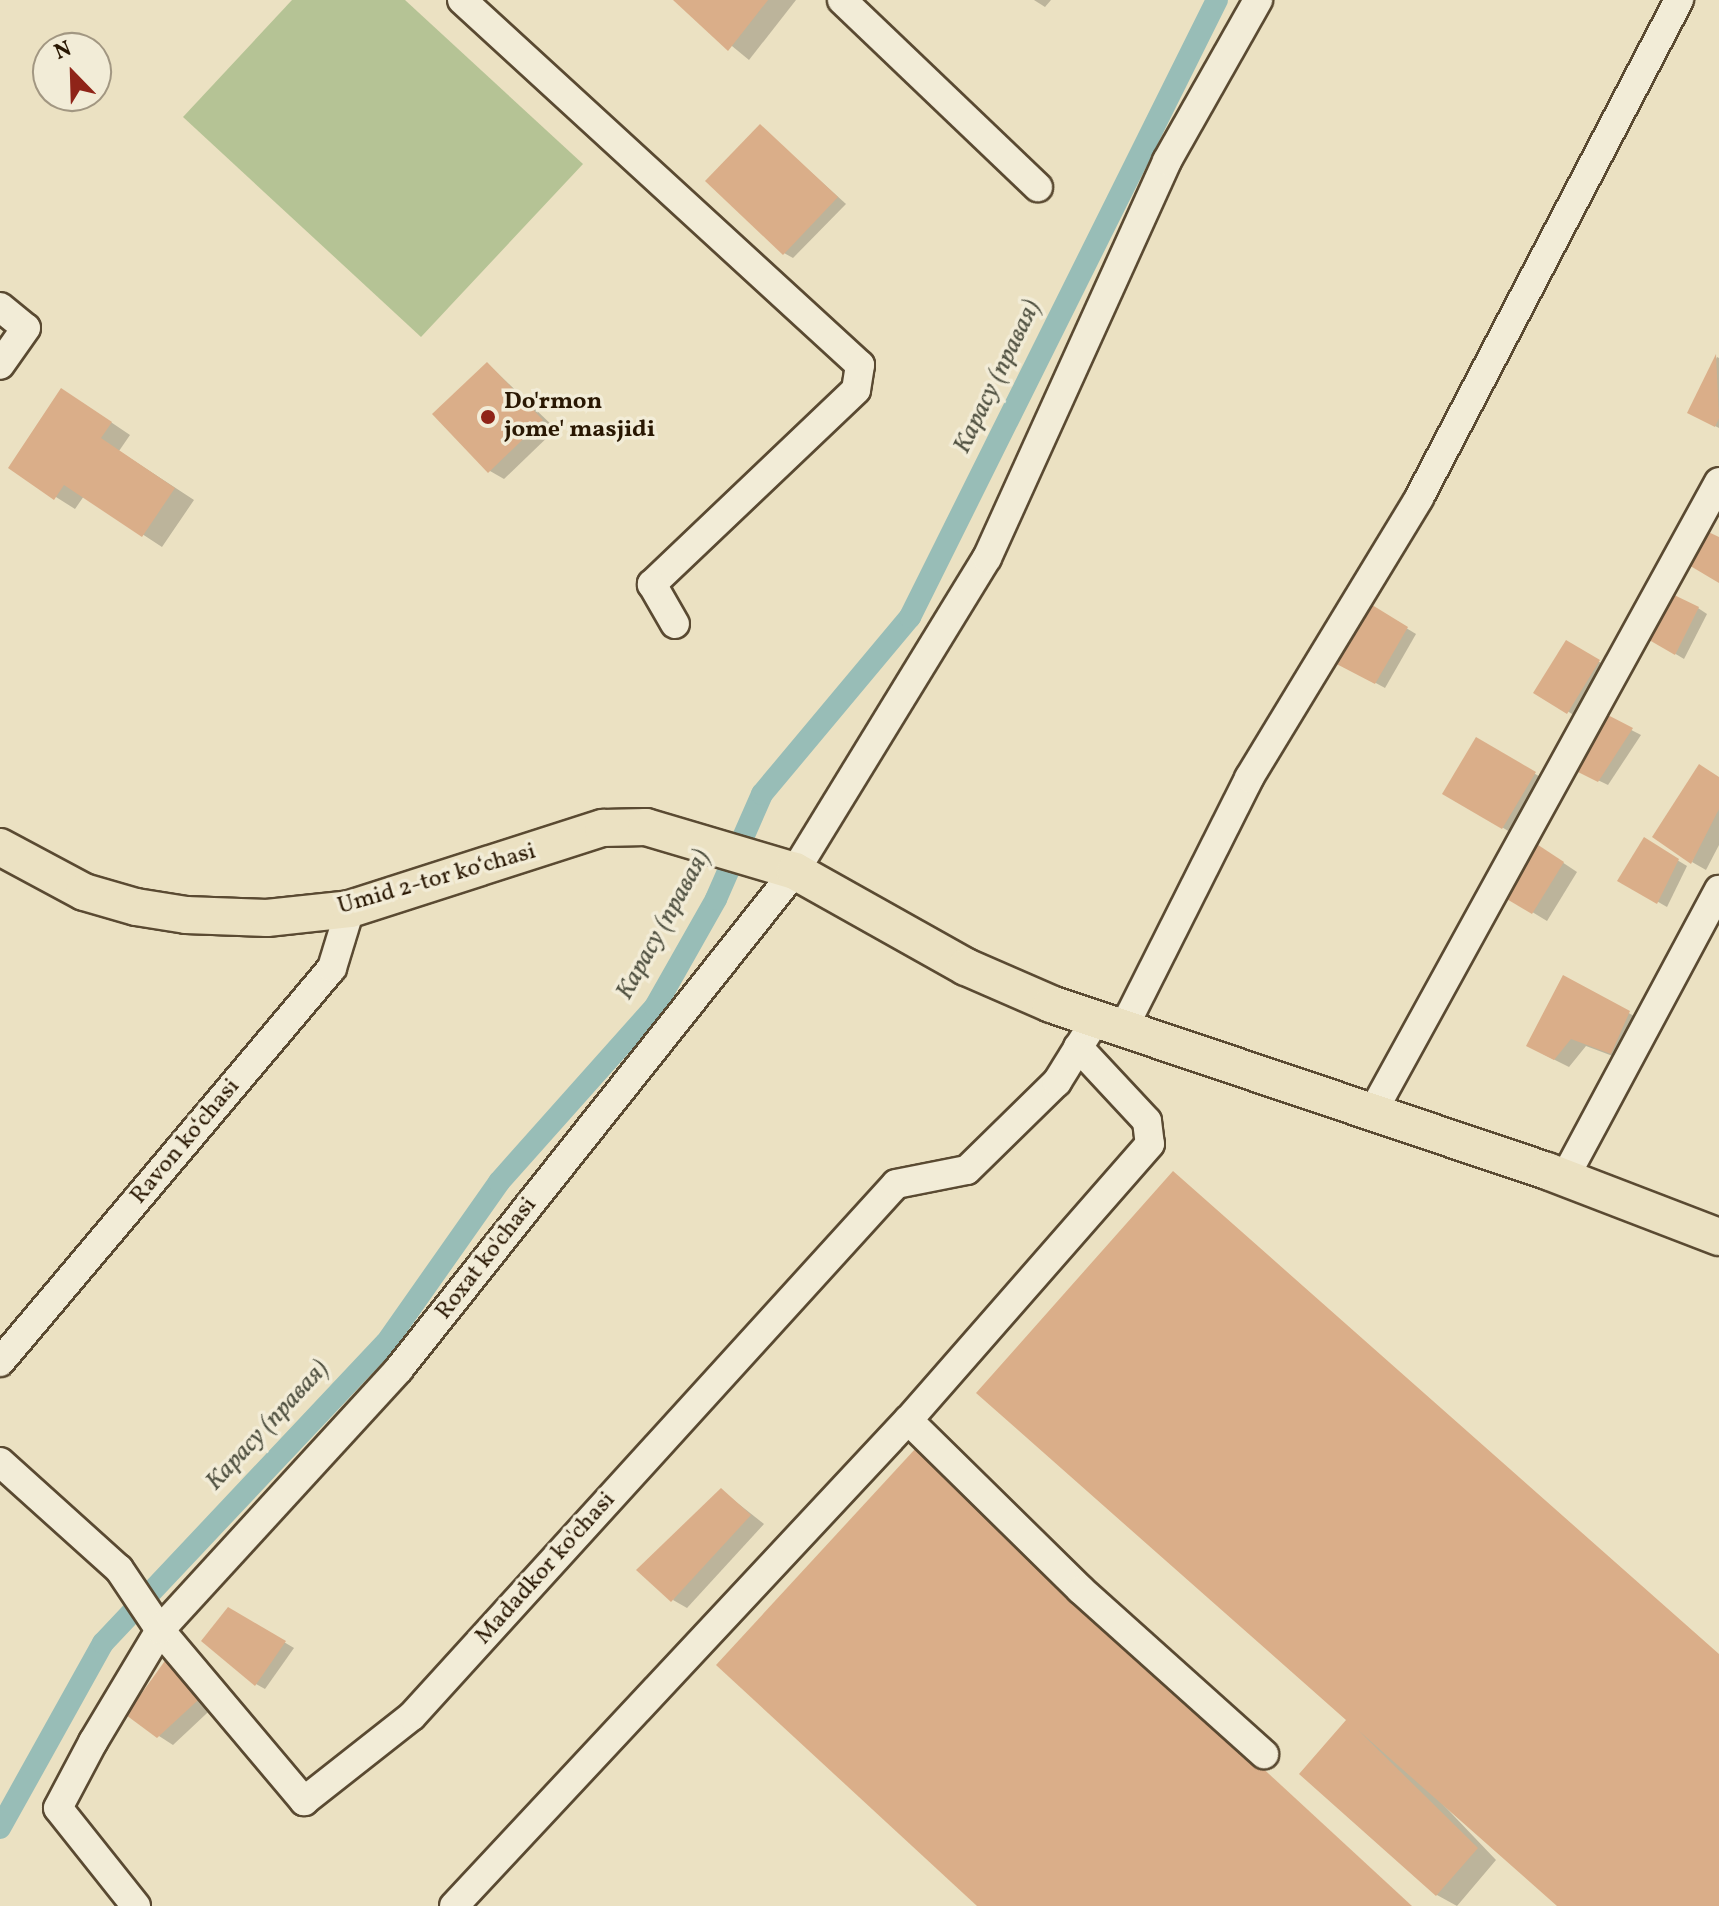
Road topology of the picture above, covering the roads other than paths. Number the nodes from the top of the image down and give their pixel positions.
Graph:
1 (462, 0) edge
2 (842, 0) edge
3 (1258, 0) edge
4 (1679, 0) edge
5 (1038, 187) dead end
6 (0, 307) edge
7 (0, 365) edge
8 (1719, 482) edge
9 (675, 624) dead end
10 (0, 847) edge
11 (788, 868) junction
12 (1719, 890) edge
13 (350, 909) junction
14 (1100, 1031) junction
15 (1372, 1113) junction
16 (1565, 1177) junction
17 (1719, 1237) edge
18 (0, 1362) edge
19 (908, 1420) junction
20 (0, 1462) edge
21 (160, 1630) junction
22 (1264, 1754) dead end
23 (136, 1906) edge
24 (454, 1906) edge

1 - 9 street
2 - 5 street
3 - 11 street, Roxat ko'chasi
4 - 14 street
6 - 7 street
8 - 15 street
10 - 13 main road, Umid 2-tor koʻchasi
11 - 13 main road, Umid 2-tor koʻchasi
11 - 14 main road, Umid 2-tor koʻchasi
11 - 21 street, Roxat ko'chasi
12 - 16 street
13 - 18 street, Ravon koʻchasi
14 - 15 main road, Umid 2-tor koʻchasi
14 - 19 street
14 - 21 street, Madadkor ko'chasi
15 - 16 main road, Umid 2-tor koʻchasi
16 - 17 main road, Umid 2-tor koʻchasi
19 - 22 street
19 - 24 street
20 - 21 street, Madadkor ko'chasi
21 - 23 street, Roxat ko'chasi

